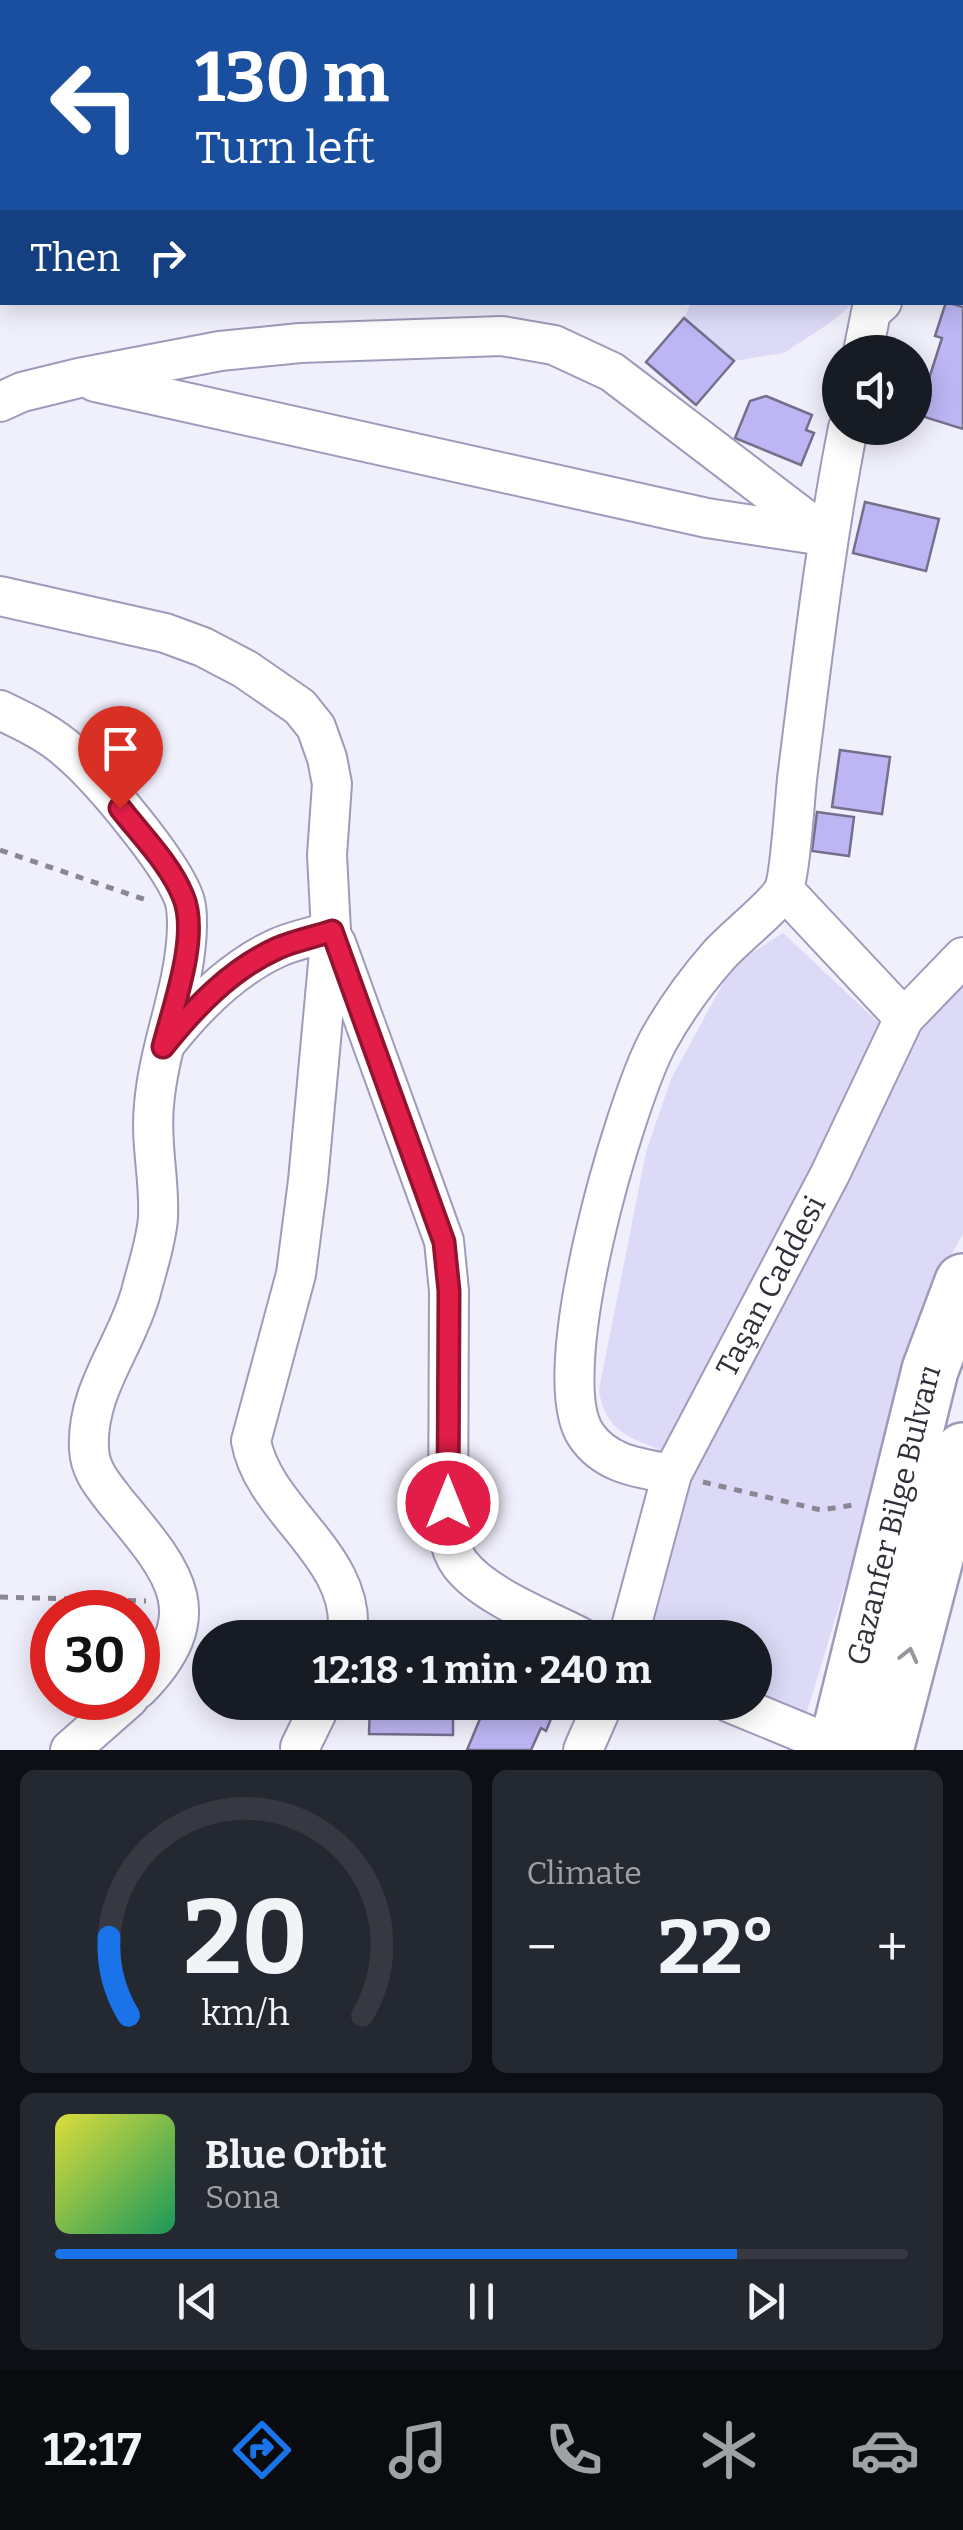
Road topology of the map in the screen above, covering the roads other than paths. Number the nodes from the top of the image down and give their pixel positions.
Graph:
1 (879, 305) edge
2 (866, 335) edge
3 (79, 378) junction
4 (0, 402) edge
5 (845, 445) edge
6 (826, 536) junction
7 (0, 596) edge
8 (0, 710) edge
9 (784, 890) junction
10 (332, 931) junction
11 (963, 957) edge
12 (904, 1018) junction
13 (163, 1047) junction
14 (963, 1282) edge
15 (963, 1451) edge
16 (672, 1474) junction
17 (348, 1620) edge
18 (547, 1620) edge
19 (633, 1620) edge
20 (160, 1662) edge
21 (772, 1719) edge
22 (104, 1720) edge
23 (313, 1720) edge
24 (596, 1720) edge
25 (299, 1749) edge
26 (852, 1749) edge
27 (70, 1750) edge
28 (584, 1750) edge

1 - 2 street
3 - 4 street
3 - 6 street
3 - 6 street
5 - 6 street
6 - 9 street
7 - 10 street
8 - 13 street
9 - 12 street
9 - 16 street
10 - 13 street
10 - 17 street
10 - 18 street
11 - 12 street, Taşan Caddesi
12 - 16 street, Taşan Caddesi
13 - 20 street
14 - 26 main road, Gazanfer Bilge Bulvarı
26 -> 15 main road, Gazanfer Bilge Bulvarı
16 - 19 street, Taşan Caddesi
21 - 26 street
22 - 27 street
23 - 25 street
24 - 28 street

